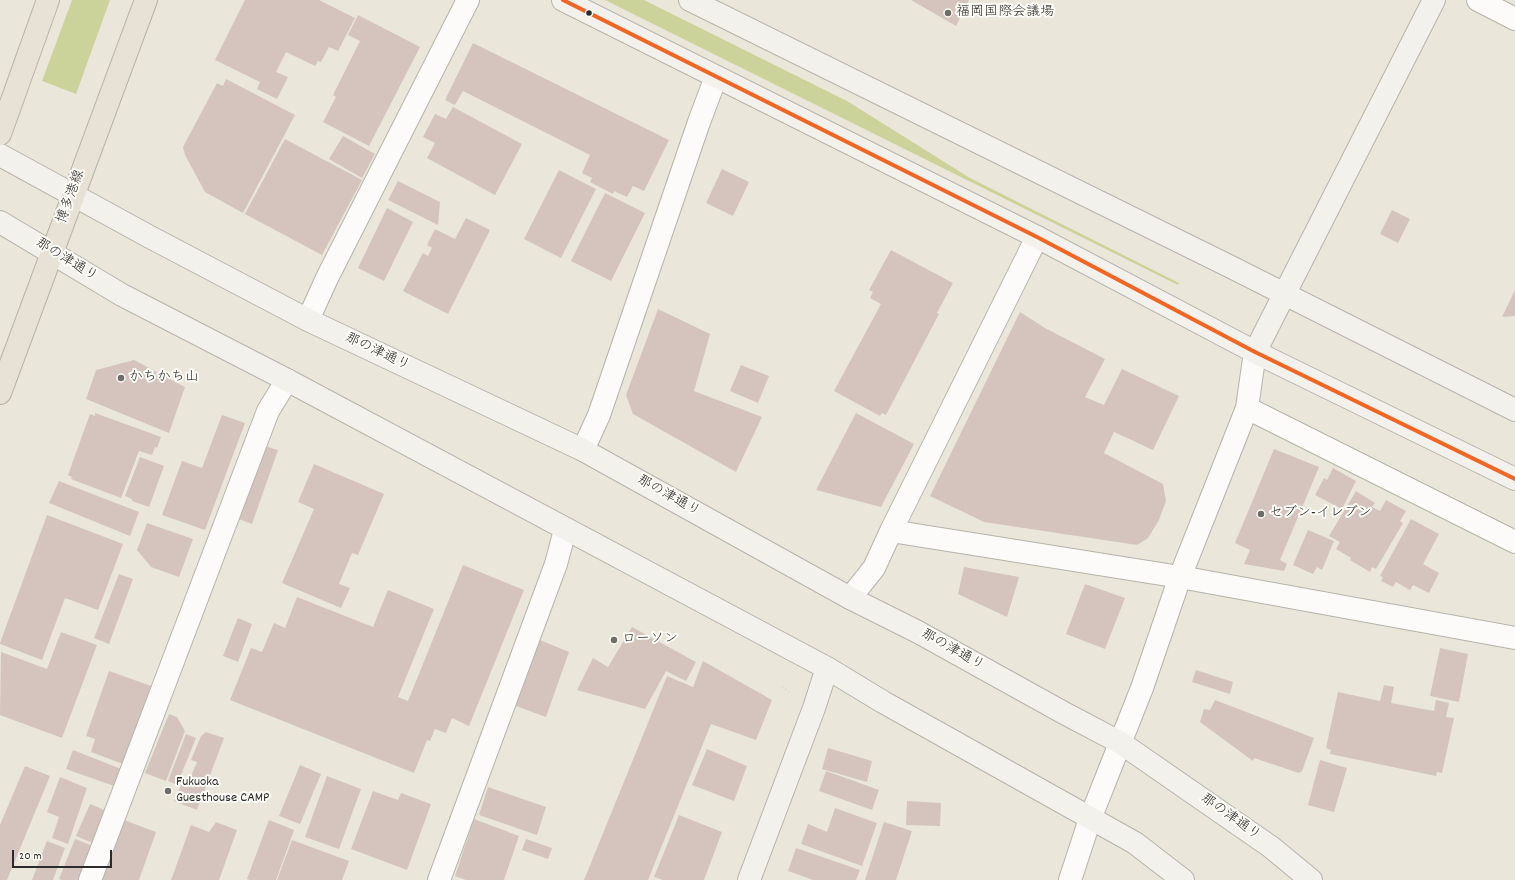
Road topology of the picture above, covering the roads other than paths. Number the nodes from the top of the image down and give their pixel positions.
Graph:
1 (48, 0) edge
2 (146, 0) edge
3 (468, 0) edge
4 (563, 0) edge
5 (690, 0) edge
6 (1434, 0) edge
7 (1478, 0) edge
8 (1515, 19) edge
9 (716, 77) junction
10 (0, 134) edge
11 (0, 155) edge
12 (73, 195) junction
13 (0, 222) edge
14 (1037, 237) junction
15 (52, 252) junction
16 (1285, 295) junction
17 (308, 320) junction
18 (1255, 352) junction
19 (286, 380) junction
20 (0, 394) edge
21 (1247, 408) junction
22 (1515, 410) edge
23 (583, 450) junction
24 (1515, 479) edge
25 (565, 530) junction
26 (891, 532) junction
27 (1515, 542) edge
28 (1180, 577) junction
29 (850, 598) junction
30 (1515, 638) edge
31 (827, 668) junction
32 (1121, 743) junction
33 (1090, 819) junction
34 (90, 880) edge
35 (438, 880) edge
36 (749, 880) edge
37 (1070, 880) edge
38 (1183, 880) edge
39 (1311, 880) edge

1 - 10 main road
2 - 12 main road, 博多港線
3 - 17 street
4 - 9 main road
5 - 16 main road
6 - 16 main road
7 - 8 street
9 - 14 main road
9 - 23 street
11 - 12 main road, 那の津通り
12 - 15 main road, 博多港線
12 - 17 main road, 那の津通り
13 - 15 main road, 那の津通り
14 - 18 main road
14 - 26 street
15 - 19 main road, 那の津通り
15 - 20 main road, 博多港線
16 - 18 main road
16 - 22 main road
17 - 23 main road, 那の津通り
18 - 21 street
18 - 24 main road
19 - 25 main road, 那の津通り
19 - 34 street
21 - 27 street
21 - 28 street
23 - 29 main road, 那の津通り
25 - 31 main road, 那の津通り
25 - 35 street
26 - 28 street
26 - 29 street
28 - 30 street
28 - 32 street
29 - 32 main road, 那の津通り
31 - 33 main road, 那の津通り
31 - 36 main road
32 - 33 street
32 - 39 main road, 那の津通り
33 - 37 street
33 - 38 main road, 那の津通り

